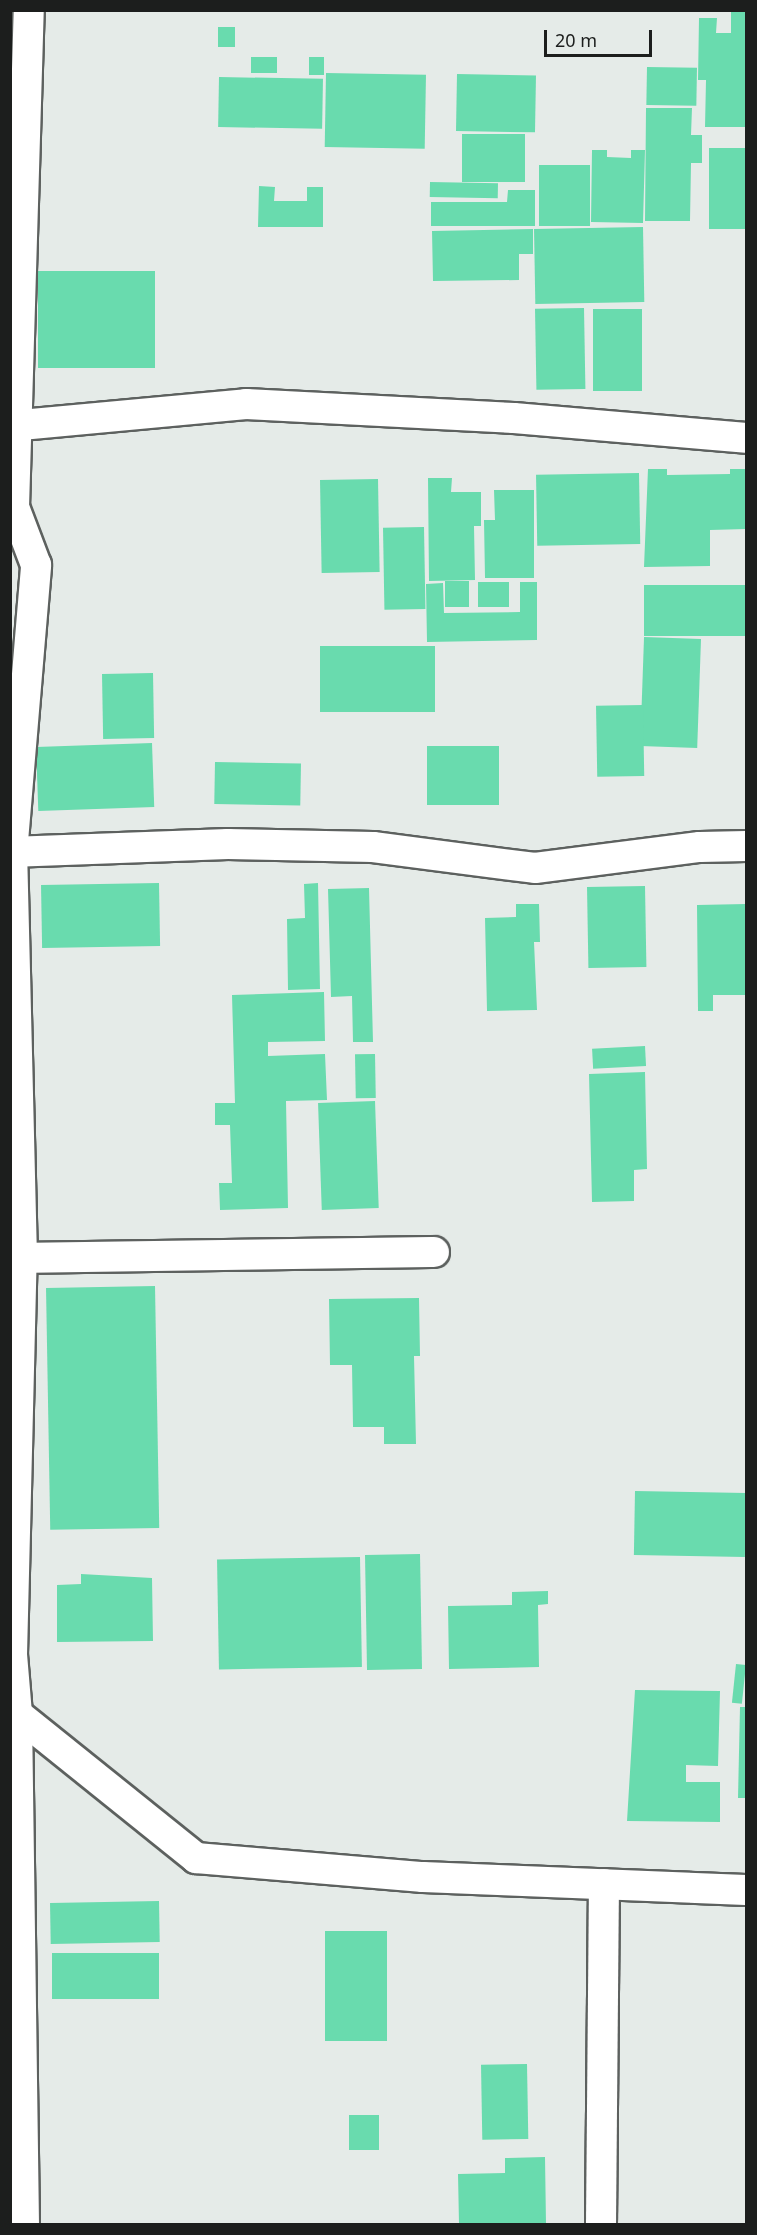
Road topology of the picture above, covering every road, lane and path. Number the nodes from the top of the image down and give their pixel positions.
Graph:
1 (29, 10) edge
2 (13, 426) edge
3 (747, 438) edge
4 (747, 846) edge
5 (11, 853) edge
6 (434, 1252) dead end
7 (16, 1258) edge
8 (11, 1655) edge
9 (17, 1714) junction
10 (604, 1884) junction
11 (747, 1890) edge
12 (24, 2224) edge
13 (601, 2224) edge

1 - 2 street
2 - 3 street
2 - 5 street
4 - 5 street
5 - 7 street
6 - 7 street
7 - 8 street
8 - 9 street
9 - 10 street
9 - 12 street
10 - 11 street
10 - 13 street

